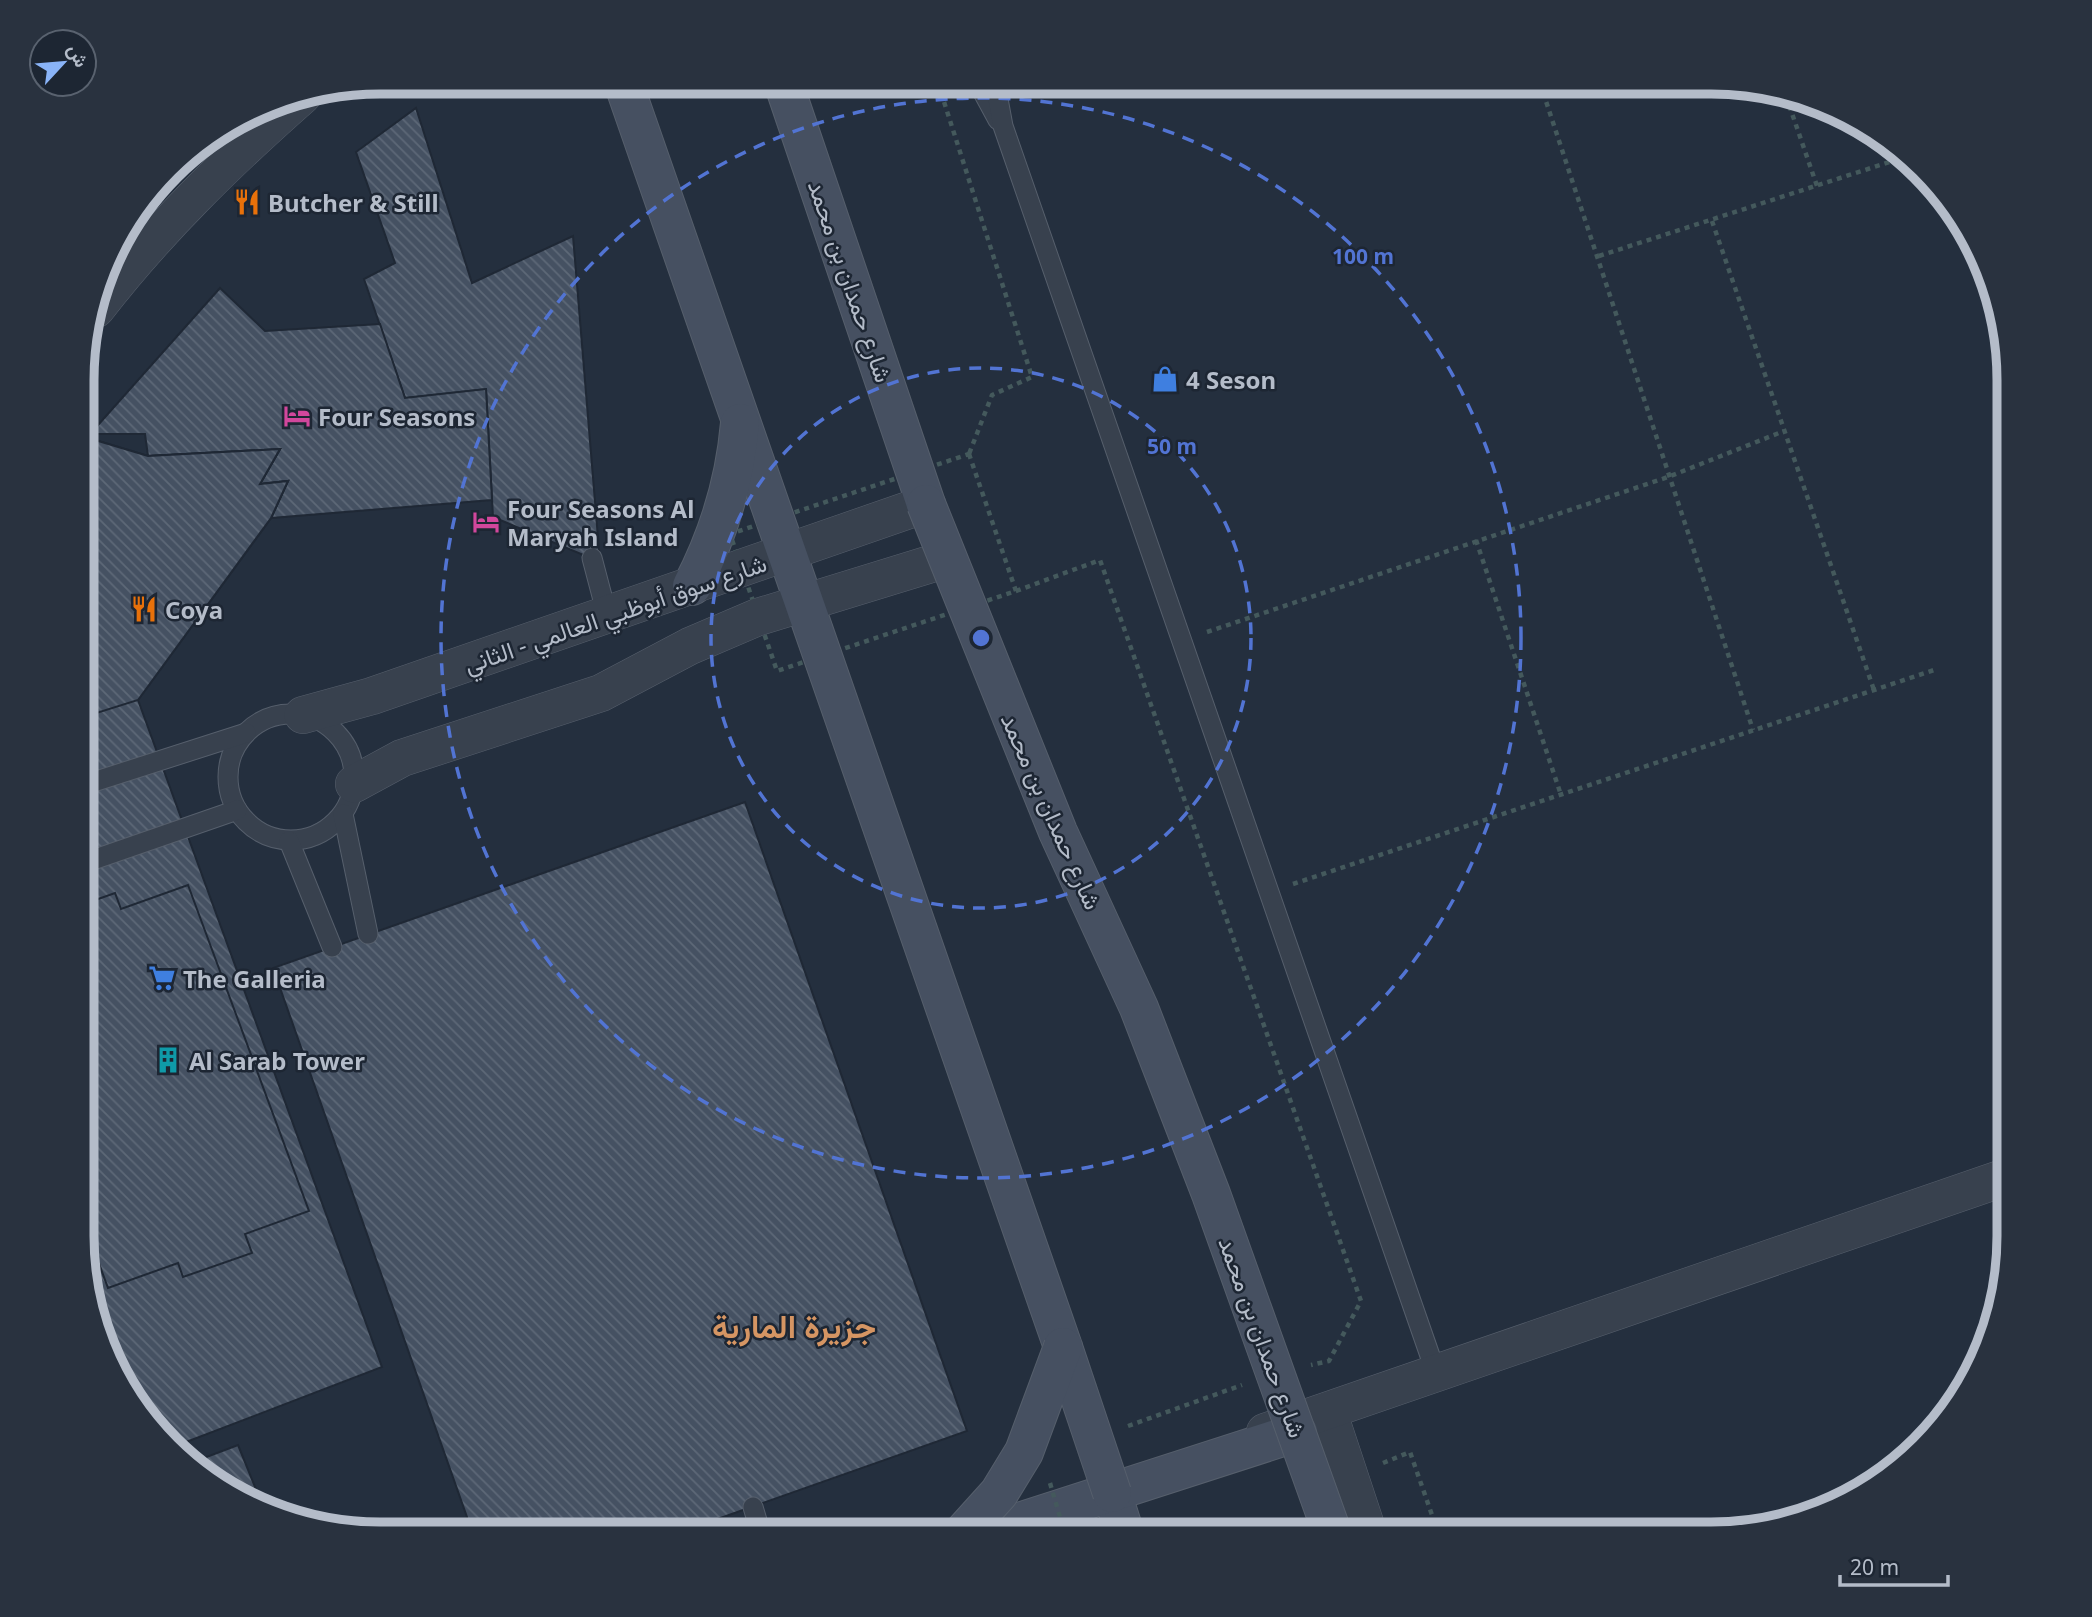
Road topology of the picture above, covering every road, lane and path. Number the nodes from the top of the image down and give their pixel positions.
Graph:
1 (627, 94) edge
2 (787, 94) edge
3 (942, 94) edge
4 (984, 94) edge
5 (997, 94) edge
6 (1544, 94) edge
7 (1789, 105) edge
8 (284, 111) edge
9 (1003, 126) junction
10 (1894, 161) edge
11 (1817, 186) junction
12 (1712, 221) junction
13 (1598, 256) junction
14 (108, 293) edge
15 (741, 418) junction
16 (1784, 431) junction
17 (969, 454) dead end
18 (1668, 477) junction
19 (926, 504) junction
20 (1476, 540) junction
21 (789, 553) junction
22 (592, 558) dead end
23 (947, 559) junction
24 (692, 586) junction
25 (806, 604) junction
26 (607, 615) junction
27 (1182, 641) junction
28 (1937, 669) dead end
29 (1874, 690) junction
30 (303, 715) junction
31 (1753, 730) junction
32 (246, 733) junction
33 (94, 782) edge
34 (1561, 795) junction
35 (348, 799) junction
36 (237, 810) junction
37 (289, 841) junction
38 (94, 860) edge
39 (1269, 892) junction
40 (368, 934) dead end
41 (332, 947) dead end
42 (1997, 1180) edge
43 (1063, 1348) junction
44 (1436, 1373) junction
45 (1328, 1411) junction
46 (1298, 1433) junction
47 (1377, 1465) dead end
48 (1112, 1493) junction
49 (753, 1507) dead end
50 (757, 1522) edge
51 (973, 1522) edge
52 (998, 1522) edge
53 (1020, 1522) edge
54 (1121, 1522) edge
55 (1328, 1522) edge
56 (1364, 1522) edge
57 (1434, 1522) edge

1 - 15 main road
2 - 19 main road, شارع حمدان بن محمد
3 - 17 path
4 - 9 lane
5 - 9 lane
6 - 13 path
7 - 11 path
8 - 14 street
9 - 27 lane
10 - 11 path
11 - 12 path
12 - 13 path
12 - 16 path
13 - 18 path
15 - 21 main road
15 - 24 main road
16 - 18 path
16 - 29 path
18 - 20 path
18 - 31 path
19 - 21 street, شارع سوق أبوظبي العالمي - الثاني
19 - 23 main road, شارع حمدان بن محمد, bridge
20 - 27 path
20 - 34 path
21 - 24 street, شارع سوق أبوظبي العالمي - الثاني
21 - 25 main road
22 - 26 lane
23 - 25 street, شارع سوق أبوظبي العالمي - الثاني
23 - 46 main road, شارع حمدان بن محمد, bridge
24 - 26 street, شارع سوق أبوظبي العالمي - الثاني
25 - 35 street, شارع سوق أبوظبي العالمي - الثاني
25 - 43 main road
26 - 30 street, شارع سوق أبوظبي العالمي - الثاني
27 - 39 lane
28 - 29 path
29 - 31 path
30 - 32 lane
30 - 35 lane
31 - 34 path
32 - 33 lane
32 - 36 lane
34 - 39 path
35 - 37 lane
35 - 40 lane
36 - 37 lane
36 - 38 lane
37 - 41 lane
39 - 44 lane
42 - 44 street
43 - 48 main road, bridge
43 - 51 main road, bridge
44 - 45 street
45 - 52 street
45 - 56 street
46 - 48 main road
46 - 55 main road, شارع حمدان بن محمد, bridge
47 - 57 path
48 - 53 main road
48 - 54 main road
49 - 50 lane

